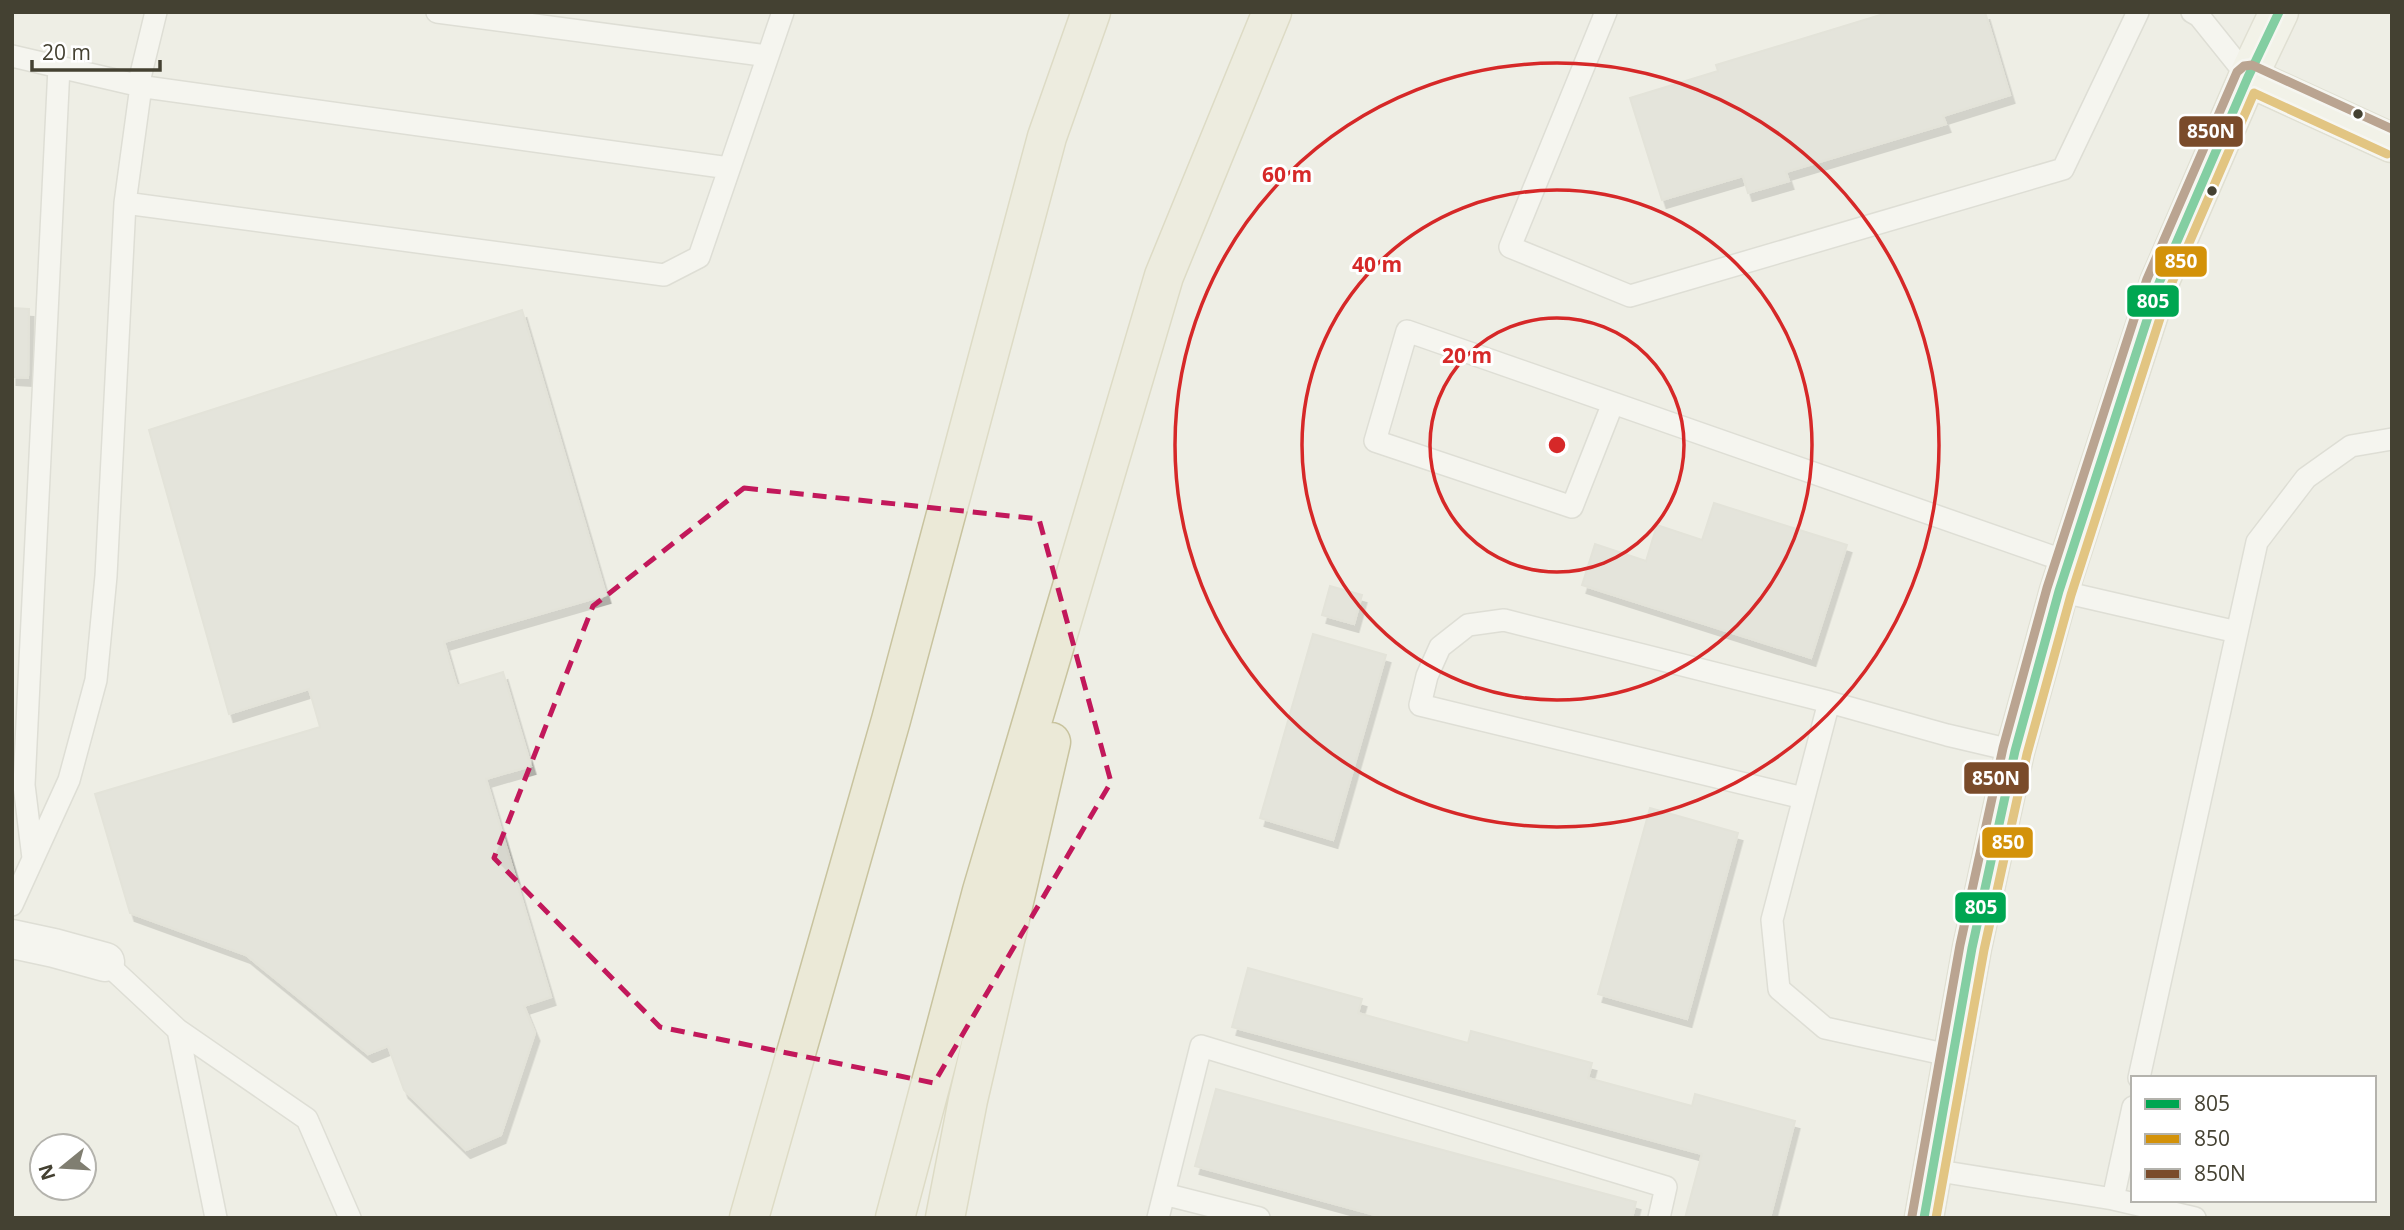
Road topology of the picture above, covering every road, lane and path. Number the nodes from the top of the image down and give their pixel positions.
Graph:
1 (156, 12) edge
2 (437, 12) edge
3 (783, 12) edge
4 (1091, 12) edge
5 (1272, 12) edge
6 (1606, 12) edge
7 (2138, 12) edge
8 (2192, 12) edge
9 (2279, 12) edge
10 (12, 56) edge
11 (768, 56) junction
12 (59, 67) junction
13 (2248, 78) junction
14 (138, 86) junction
15 (2392, 143) edge
16 (729, 169) junction
17 (125, 203) junction
18 (1164, 276) junction
19 (1614, 403) junction
20 (2392, 439) edge
21 (2063, 576) junction
22 (2237, 632) junction
23 (1829, 702) junction
24 (2015, 751) junction
25 (1803, 799) junction
26 (34, 858) junction
27 (12, 905) edge
28 (12, 939) edge
29 (105, 962) joint
30 (178, 1030) junction
31 (1953, 1056) junction
32 (2139, 1076) edge
33 (2131, 1116) edge
34 (1933, 1170) junction
35 (1164, 1194) junction
36 (2113, 1199) junction
37 (216, 1218) edge
38 (351, 1218) edge
39 (746, 1218) edge
40 (895, 1218) edge
41 (945, 1218) edge
42 (1158, 1218) edge
43 (1259, 1218) edge
44 (1659, 1218) edge
45 (1924, 1218) edge
46 (2195, 1218) edge

1 - 14 lane
2 - 11 lane
3 - 11 lane
4 - 39 highway
5 - 18 highway
6 - 7 lane
8 - 13 lane
9 - 13 street
10 - 12 lane
11 - 16 lane
12 - 14 lane
12 - 26 lane
13 - 15 street
13 - 21 street
14 - 16 lane
14 - 17 lane
16 - 17 lane
17 - 26 lane
18 - 40 highway
18 - 41 highway
19 - 19 lane
19 - 21 lane
20 - 22 lane
21 - 22 lane
21 - 24 street
22 - 32 lane
23 - 24 lane
23 - 25 lane
23 - 25 lane
24 - 31 street
25 - 31 lane
26 - 27 lane
28 - 29 street
29 - 30 lane
30 - 37 lane
30 - 38 lane
31 - 34 street
33 - 36 lane
34 - 36 lane
34 - 45 street
35 - 42 lane
35 - 43 lane
35 - 44 lane
36 - 46 lane

